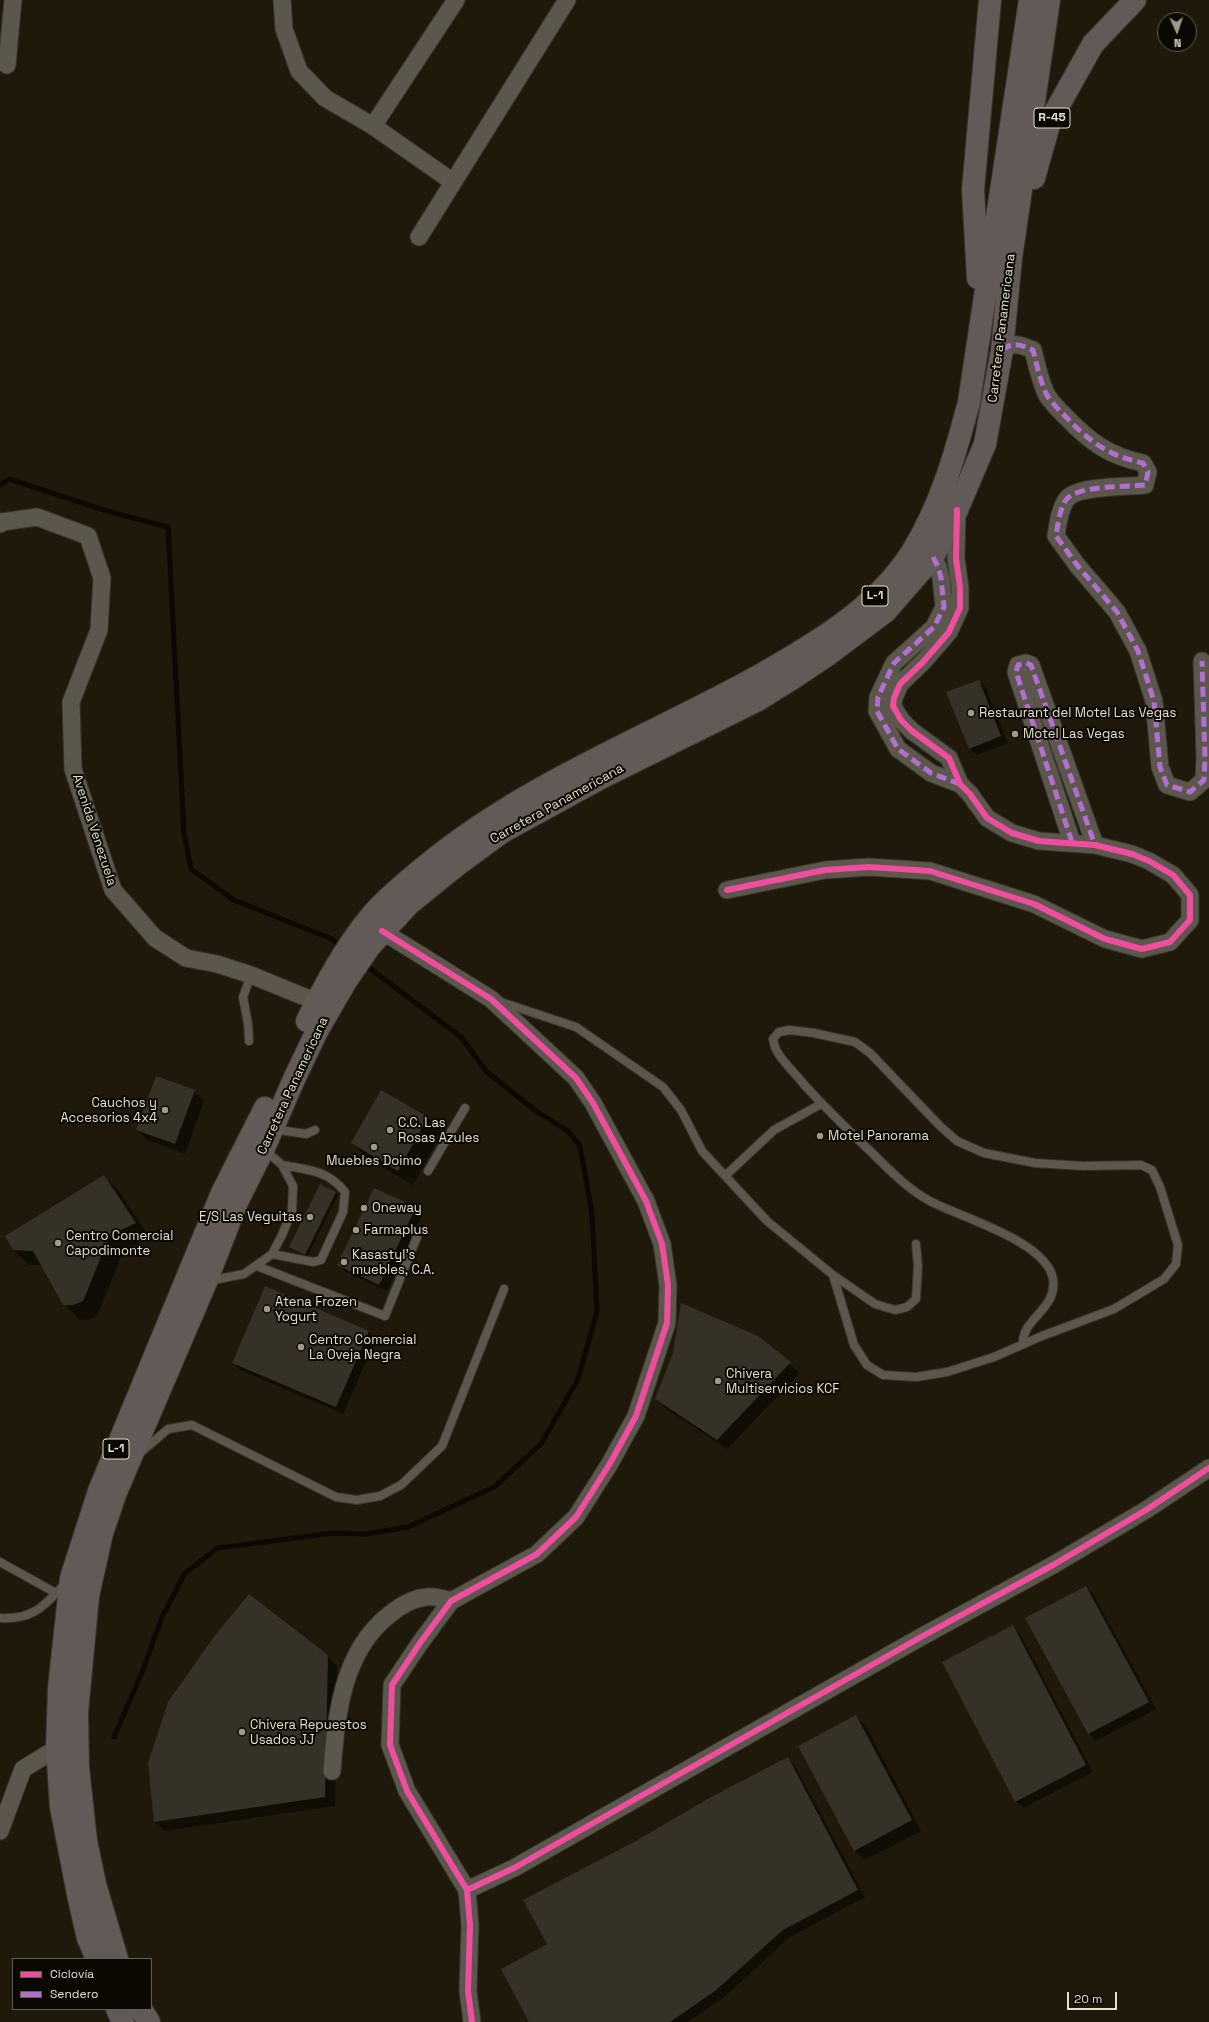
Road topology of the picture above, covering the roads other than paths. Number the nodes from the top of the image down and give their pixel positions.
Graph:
1 (13, 0) edge
2 (282, 0) edge
3 (456, 0) edge
4 (567, 0) edge
5 (990, 0) edge
6 (1030, 0) edge
7 (1049, 0) edge
8 (1135, 0) edge
9 (7, 65) dead end
10 (373, 126) junction
11 (453, 182) junction
12 (419, 237) dead end
13 (1011, 258) junction
14 (981, 324) junction
15 (1002, 350) junction
16 (958, 510) junction
17 (0, 524) edge
18 (933, 557) junction
19 (1202, 661) dead end
20 (960, 784) junction
21 (1072, 842) junction
22 (1095, 845) junction
23 (727, 890) dead end
24 (369, 938) junction
25 (251, 976) junction
26 (339, 978) junction
27 (491, 999) junction
28 (317, 1002) junction
29 (248, 1042) dead end
30 (821, 1104) junction
31 (465, 1108) dead end
32 (315, 1130) dead end
33 (262, 1139) junction
34 (282, 1165) junction
35 (428, 1171) dead end
36 (725, 1176) junction
37 (417, 1237) dead end
38 (916, 1244) dead end
39 (272, 1254) junction
40 (257, 1266) junction
41 (832, 1275) junction
42 (195, 1282) junction
43 (504, 1289) dead end
44 (1023, 1344) junction
45 (128, 1464) junction
46 (1209, 1468) edge
47 (0, 1562) edge
48 (64, 1586) junction
49 (452, 1601) junction
50 (0, 1618) edge
51 (58, 1748) junction
52 (332, 1771) dead end
53 (0, 1831) edge
54 (467, 1890) junction
55 (96, 1958) edge
56 (117, 1958) edge
57 (117, 2010) edge
58 (142, 2010) edge
59 (123, 2022) edge
60 (149, 2022) edge
61 (472, 2022) edge

1 - 9 street
2 - 10 street
3 - 10 street
4 - 11 street
5 - 14 main road
6 - 14 main road, Carretera Panamericana / L-1
7 - 13 main road, Carretera Panamericana / L-1
8 - 13 main road, R-45
10 - 11 street
11 - 12 street
13 - 15 main road, Carretera Panamericana / L-1
14 - 24 main road, Carretera Panamericana / L-1
15 - 16 main road, Carretera Panamericana / L-1
15 - 19 street
16 - 18 main road, Carretera Panamericana / L-1
16 - 20 street
17 - 25 street, Avenida Venezuela
18 - 20 street
18 - 24 main road, Carretera Panamericana / L-1
20 - 21 street
21 - 22 street
21 - 22 street
22 - 23 street
24 - 26 main road, Carretera Panamericana / L-1
24 - 27 street
25 - 28 street, Avenida Venezuela
25 - 29 lane
26 - 28 main road, Carretera Panamericana / L-1
26 - 33 main road, Carretera Panamericana / L-1
27 - 36 lane
27 - 49 street
28 - 33 main road, Carretera Panamericana / L-1
30 - 36 lane
30 - 44 lane
30 - 44 lane
31 - 35 lane
32 - 33 lane
33 - 34 lane
33 - 42 main road, Carretera Panamericana / L-1
34 - 39 lane
34 - 39 lane
36 - 41 lane
37 - 40 lane
38 - 41 lane
39 - 40 lane
40 - 42 lane
41 - 44 lane
42 - 45 main road, Carretera Panamericana / L-1
42 - 48 main road, Carretera Panamericana / L-1
43 - 45 lane
45 - 56 main road, Carretera Panamericana / L-1
46 - 54 street
47 - 48 lane
48 - 50 lane
48 - 51 main road, Carretera Panamericana / L-1
49 - 52 street
49 - 54 street
51 - 53 street
51 - 55 main road, Carretera Panamericana / L-1
54 - 61 street
57 - 59 main road
58 - 60 main road

